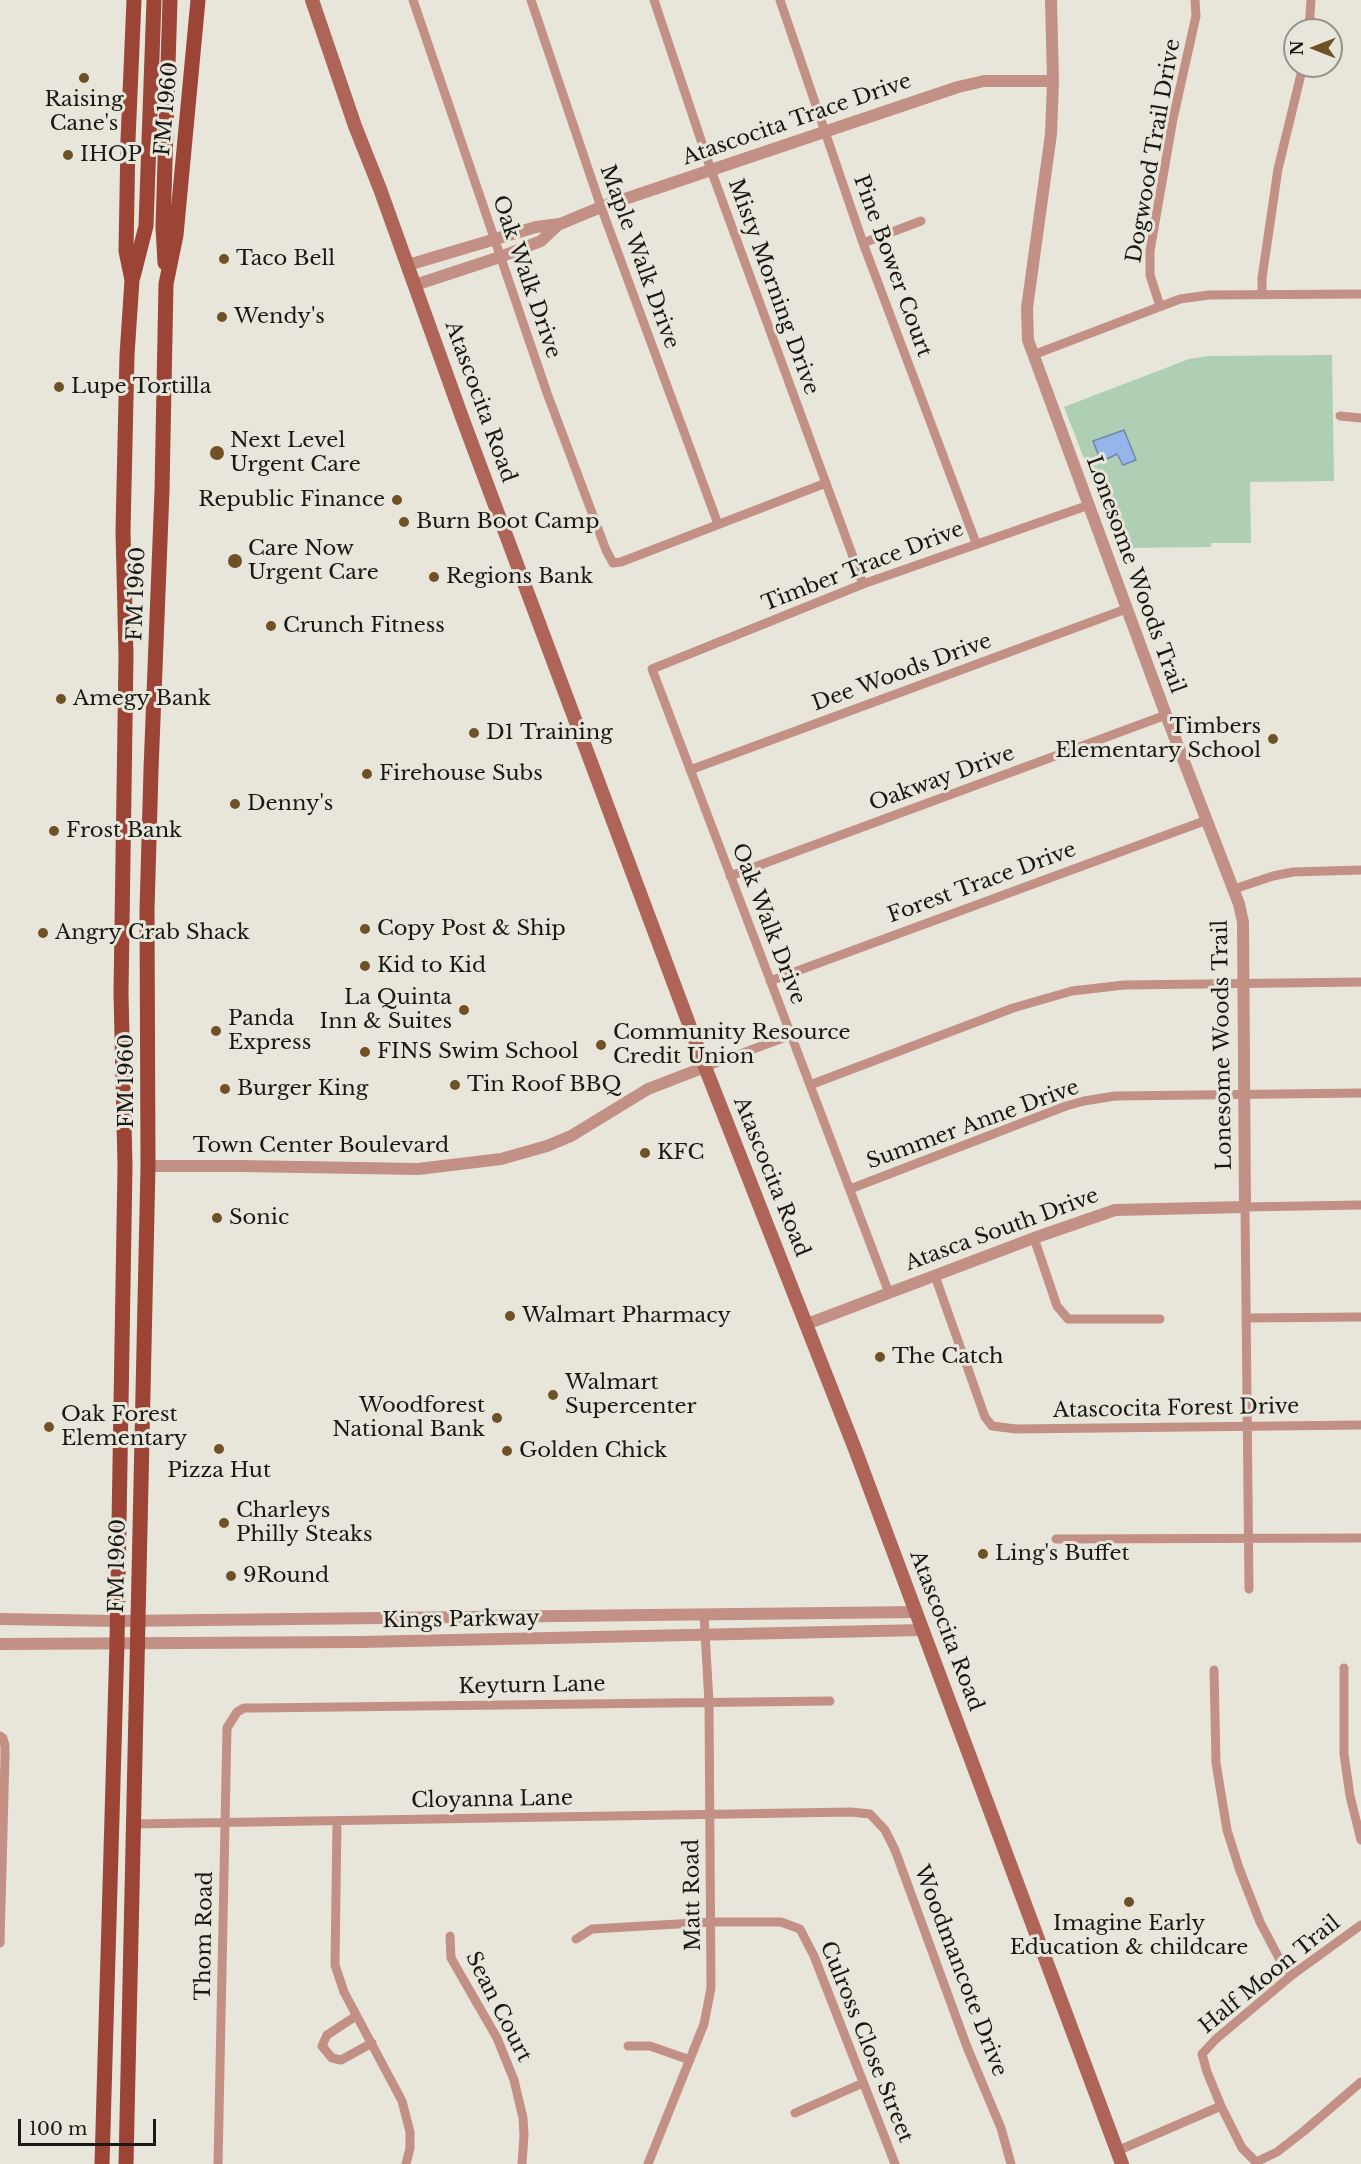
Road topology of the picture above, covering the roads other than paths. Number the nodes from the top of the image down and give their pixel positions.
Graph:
1 (134, 0) edge
2 (154, 0) edge
3 (170, 0) edge
4 (198, 0) edge
5 (312, 0) edge
6 (413, 0) edge
7 (531, 0) edge
8 (654, 0) edge
9 (780, 0) edge
10 (1051, 0) edge
11 (1196, 0) edge
12 (1311, 0) edge
13 (1310, 18) edge
14 (1300, 78) edge
15 (1053, 81) junction
16 (826, 133) junction
17 (711, 170) junction
18 (601, 207) junction
19 (921, 221) dead end
20 (560, 224) junction
21 (494, 240) junction
22 (863, 243) junction
23 (500, 258) junction
24 (408, 265) junction
25 (132, 280) junction
26 (166, 284) junction
27 (415, 285) junction
28 (1262, 294) junction
29 (1361, 294) edge
30 (1160, 306) junction
31 (1033, 354) junction
32 (1340, 416) dead end
33 (1361, 418) edge
34 (826, 483) junction
35 (1089, 505) junction
36 (718, 524) junction
37 (976, 543) junction
38 (863, 584) junction
39 (1126, 609) junction
40 (652, 669) joint
41 (1166, 715) junction
42 (690, 770) junction
43 (1207, 820) junction
44 (1361, 870) edge
45 (730, 876) junction
46 (1234, 889) junction
47 (771, 981) junction
48 (1361, 982) edge
49 (1243, 984) junction
50 (791, 1035) junction
51 (705, 1067) junction
52 (810, 1085) junction
53 (1361, 1093) edge
54 (1245, 1095) junction
55 (148, 1166) junction
56 (850, 1190) junction
57 (1361, 1205) edge
58 (1245, 1207) junction
59 (1034, 1238) junction
60 (934, 1276) junction
61 (889, 1293) junction
62 (1361, 1317) edge
63 (1246, 1318) junction
64 (1160, 1319) dead end
65 (807, 1324) junction
66 (1361, 1425) edge
67 (1248, 1426) junction
68 (1361, 1538) edge
69 (1056, 1539) dead end
70 (1249, 1539) junction
71 (1250, 1589) dead end
72 (916, 1612) junction
73 (704, 1615) junction
74 (0, 1619) edge
75 (117, 1620) junction
76 (138, 1620) junction
77 (923, 1630) junction
78 (706, 1634) junction
79 (137, 1643) junction
80 (0, 1644) edge
81 (117, 1644) junction
82 (1344, 1668) dead end
83 (1214, 1670) dead end
84 (710, 1701) junction
85 (830, 1701) dead end
86 (237, 1712) joint
87 (1, 1737) edge
88 (851, 1812) joint
89 (710, 1815) junction
90 (337, 1821) junction
91 (226, 1823) junction
92 (134, 1824) junction
93 (1361, 1840) edge
94 (1, 1849) edge
95 (712, 1922) junction
96 (1361, 1924) edge
97 (450, 1936) dead end
98 (576, 1939) dead end
99 (0, 1943) edge
100 (1292, 1976) junction
101 (356, 2016) junction
102 (372, 2043) junction
103 (628, 2046) dead end
104 (690, 2060) junction
105 (1361, 2082) edge
106 (863, 2083) junction
107 (1221, 2106) junction
108 (795, 2113) dead end
109 (1119, 2157) edge
110 (102, 2164) edge
111 (126, 2164) edge
112 (218, 2164) edge
113 (406, 2164) edge
114 (522, 2164) edge
115 (648, 2164) edge
116 (895, 2164) edge
117 (1011, 2164) edge

1 - 25 main road, FM 1960 / FM 1960
2 - 25 main road
3 - 26 main road
4 - 26 main road, FM 1960 / FM 1960
5 - 24 main road, Atascocita Road
6 - 21 street, Oak Walk Drive
7 - 18 street, Maple Walk Drive
8 - 17 street, Misty Morning Drive
9 - 16 street, Pine Bower Court
10 - 15 street, Lonesome Woods Trail
11 - 30 street, Dogwood Trail Drive
12 - 13 street
14 - 28 street
15 - 16 street, Atascocita Trace Drive
15 - 31 street, Lonesome Woods Trail
16 - 17 street, Atascocita Trace Drive
16 - 22 street, Pine Bower Court
17 - 18 street, Atascocita Trace Drive
17 - 34 street, Misty Morning Drive
18 - 20 street, Atascocita Trace Drive
18 - 36 street, Maple Walk Drive
19 - 22 street
20 - 21 street, Atascocita Trace Drive
20 - 23 street, Atascocita Trace Drive
21 - 23 street, Oak Walk Drive
21 - 24 street, Atascocita Trace Drive
22 - 37 street, Pine Bower Court
23 - 27 street, Atascocita Trace Drive
23 - 36 street, Oak Walk Drive
24 - 27 main road, Atascocita Road
25 - 75 main road, FM 1960 / FM 1960
26 - 55 main road, FM 1960 / FM 1960
27 - 51 main road, Atascocita Road
28 - 29 street
28 - 30 street
30 - 31 street
31 - 35 street, Lonesome Woods Trail
32 - 33 street
34 - 36 street
34 - 38 street, Misty Morning Drive
35 - 37 street, Timber Trace Drive
35 - 39 street, Lonesome Woods Trail
37 - 38 street, Timber Trace Drive
38 - 40 street, Timber Trace Drive
39 - 41 street, Lonesome Woods Trail
39 - 42 street, Dee Woods Drive
40 - 42 street, Oak Walk Drive
41 - 43 street, Lonesome Woods Trail
41 - 45 street, Oakway Drive
42 - 45 street, Oak Walk Drive
43 - 46 street, Lonesome Woods Trail
43 - 47 street, Forest Trace Drive
44 - 46 street
45 - 47 street, Oak Walk Drive
46 - 49 street, Lonesome Woods Trail
47 - 50 street, Oak Walk Drive
48 - 49 street
49 - 52 street
49 - 54 street, Lonesome Woods Trail
50 - 51 street, Town Center Boulevard
50 - 52 street, Oak Walk Drive
51 - 55 street, Town Center Boulevard
51 - 65 main road, Atascocita Road
52 - 56 street, Oak Walk Drive
53 - 54 street, Summer Anne Drive
54 - 56 street, Summer Anne Drive
54 - 58 street, Lonesome Woods Trail
55 - 76 main road, FM 1960 / FM 1960
56 - 61 street, Oak Walk Drive
57 - 58 street, Atasca South Drive
58 - 59 street, Atasca South Drive
58 - 63 street, Lonesome Woods Trail
59 - 60 street, Atasca South Drive
59 - 64 street
60 - 61 street, Atasca South Drive
60 - 67 street, Atascocita Forest Drive
61 - 65 street, Atasca South Drive
62 - 63 street
63 - 67 street, Lonesome Woods Trail
65 - 72 main road, Atascocita Road
66 - 67 street, Atascocita Forest Drive
67 - 70 street, Lonesome Woods Trail
68 - 70 street
69 - 70 street
70 - 71 street, Lonesome Woods Trail
72 - 73 street, Kings Parkway
72 - 77 main road, Atascocita Road
73 - 76 street, Kings Parkway
73 - 78 street, Matt Road
74 - 75 street, Kings Parkway
75 - 76 street, Kings Parkway
75 - 81 main road, FM 1960 / FM 1960
76 - 79 main road, FM 1960 / FM 1960
77 - 78 street, Kings Parkway
77 - 109 main road, Atascocita Road
78 - 79 street, Kings Parkway
78 - 84 street, Matt Road
79 - 81 street, Kings Parkway
79 - 92 main road, FM 1960 / FM 1960
80 - 81 street, Kings Parkway
81 - 110 main road, FM 1960 / FM 1960
82 - 93 street
83 - 100 street
84 - 85 street, Keyturn Lane
84 - 86 street, Keyturn Lane
84 - 89 street, Matt Road
86 - 91 street, Thom Road
87 - 94 street
88 - 89 street, Cloyanna Lane
88 - 117 street, Woodmancote Drive
89 - 90 street, Cloyanna Lane
89 - 95 street, Matt Road
90 - 91 street, Cloyanna Lane
90 - 101 street
91 - 92 street, Cloyanna Lane
91 - 112 street, Thom Road
92 - 111 main road, FM 1960 / FM 1960
94 - 99 street
95 - 98 street, Culross Close Street
95 - 104 street, Matt Road
95 - 106 street, Culross Close Street
96 - 100 street, Half Moon Trail
97 - 114 street, Sean Court
100 - 107 street, Half Moon Trail
101 - 102 street
101 - 102 street
102 - 113 street
103 - 104 street
104 - 115 street, Matt Road
105 - 107 street
106 - 108 street
106 - 116 street, Culross Close Street
107 - 109 street

